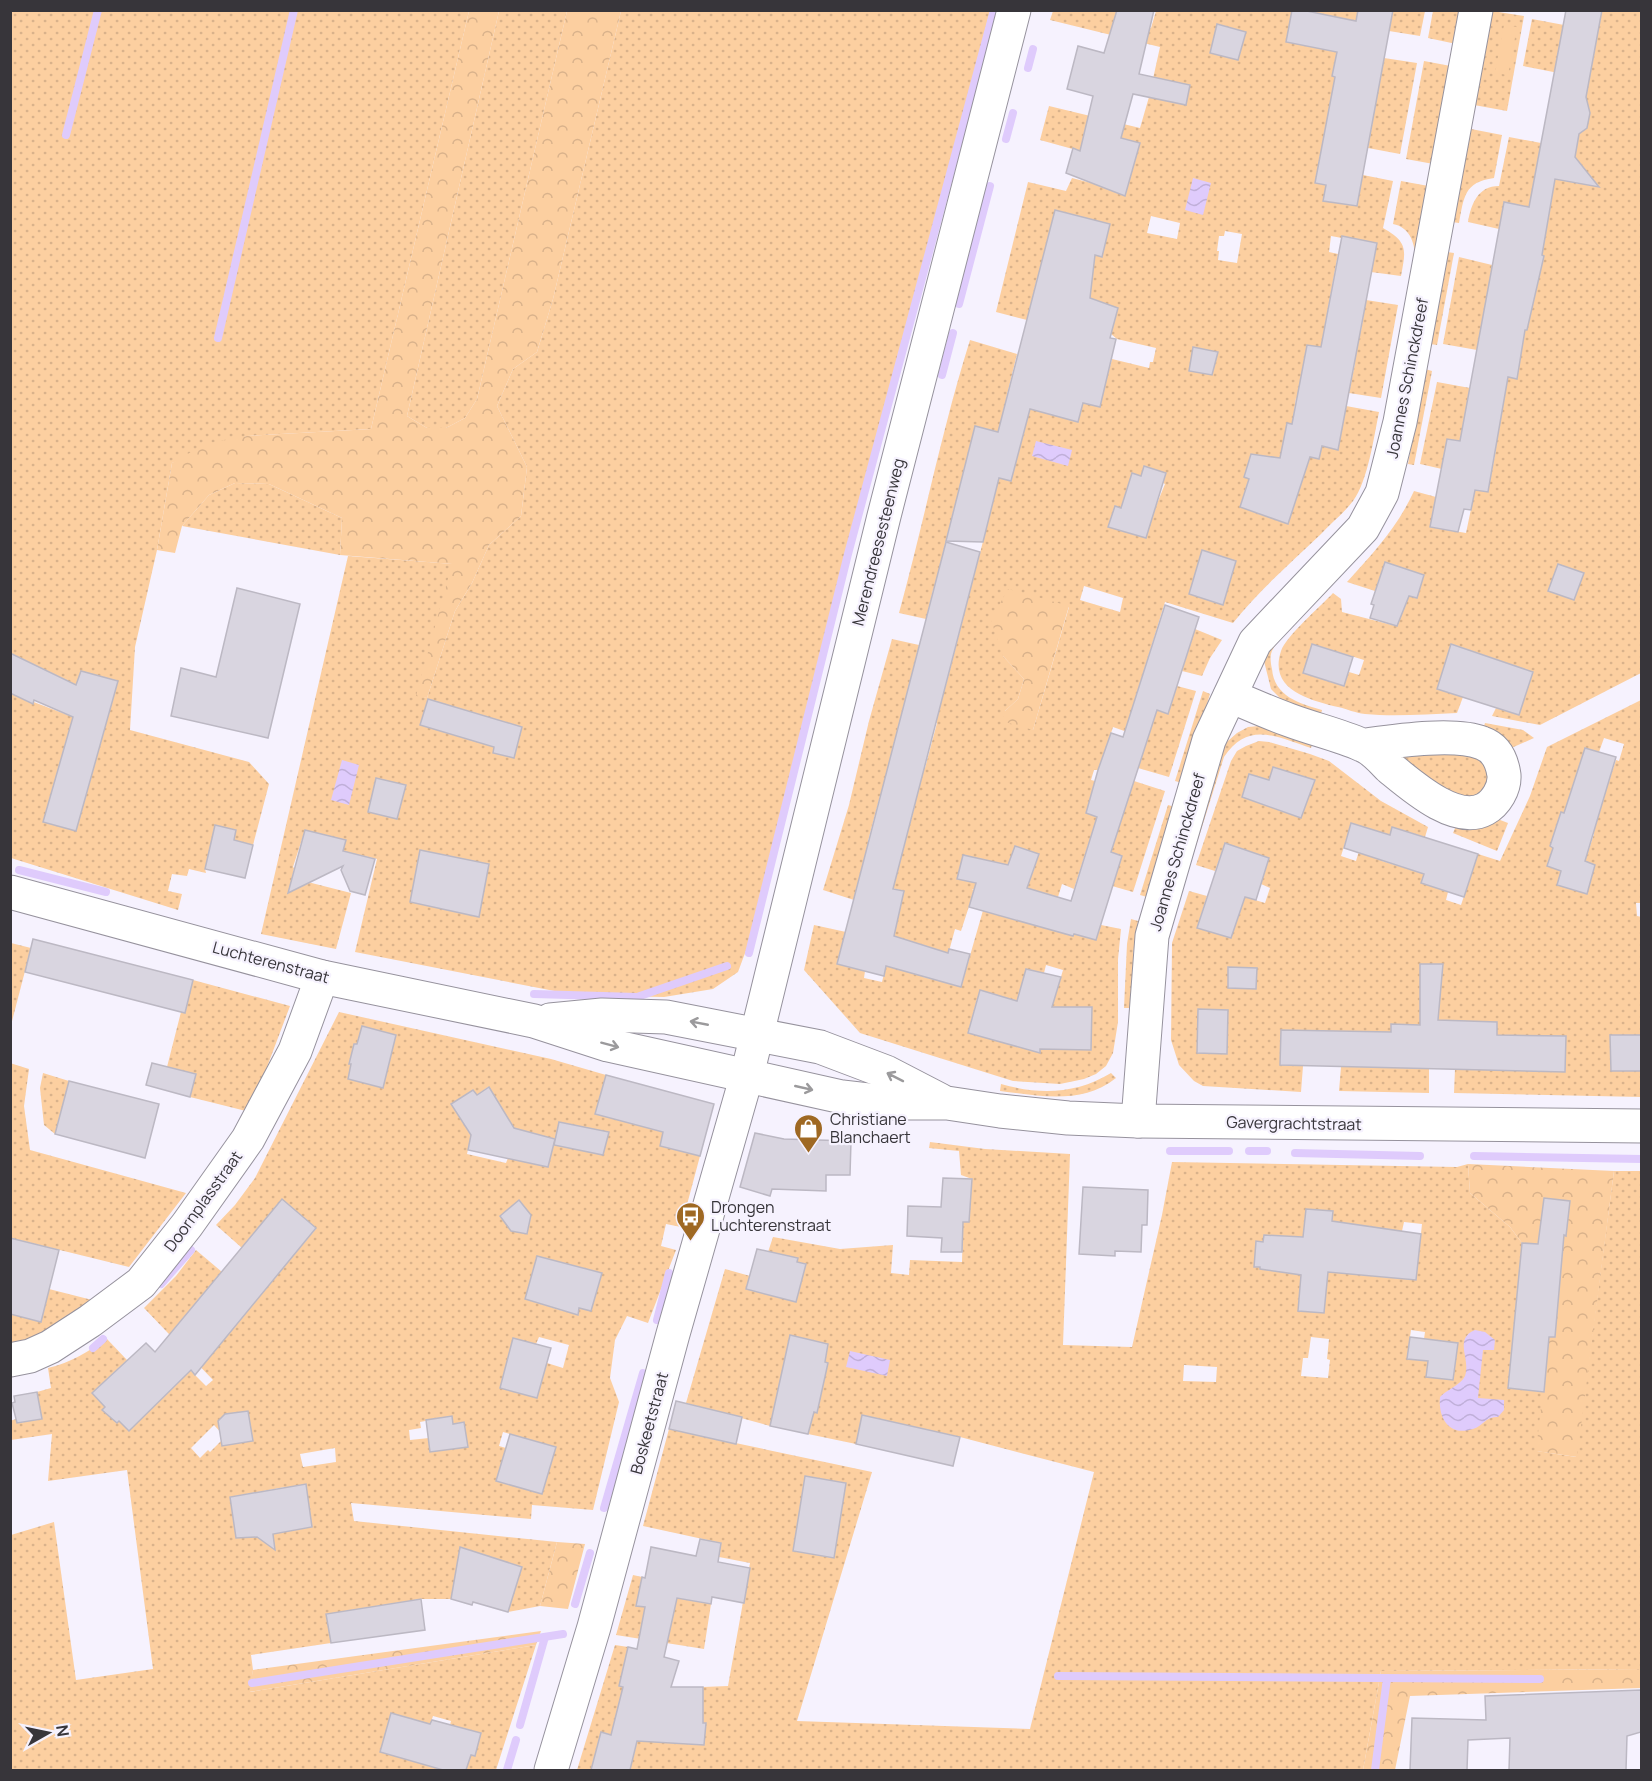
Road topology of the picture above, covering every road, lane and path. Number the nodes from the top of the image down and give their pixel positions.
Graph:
1 (1014, 10) edge
2 (1476, 10) edge
3 (1230, 696) junction
4 (1365, 745) dead end
5 (10, 892) edge
6 (322, 977) junction
7 (534, 1021) junction
8 (757, 1034) junction
9 (747, 1075) junction
10 (947, 1103) junction
11 (1138, 1121) junction
12 (1641, 1126) edge
13 (10, 1360) edge
14 (551, 1770) edge

1 - 8 street, Merendreesesteenweg
2 - 3 street, Joannes Schinckdreef
3 - 4 street
3 - 11 street, Joannes Schinckdreef
5 - 6 street, Luchterenstraat
6 - 7 street, Luchterenstraat
6 - 13 street, Doornplasstraat
8 -> 7 street, Luchterenstraat
7 -> 9 street, Luchterenstraat
8 - 9 street, Merendreesesteenweg
10 -> 8 street, Gavergrachtstraat
9 -> 10 street, Gavergrachtstraat
9 - 14 street, Boskeetstraat
10 - 11 street, Gavergrachtstraat
11 - 12 street, Gavergrachtstraat

